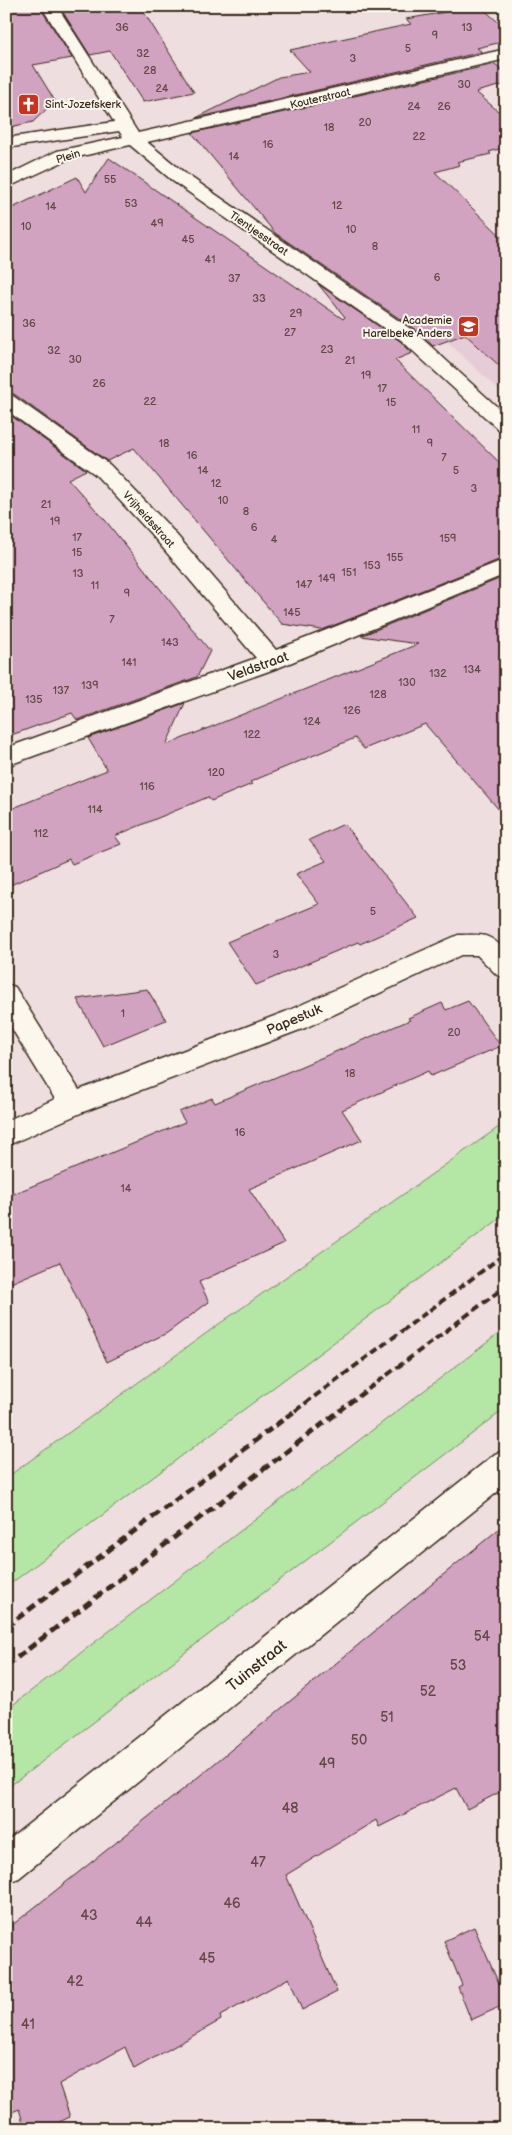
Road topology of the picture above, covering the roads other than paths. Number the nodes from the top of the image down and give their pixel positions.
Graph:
1 (49, 6) edge
2 (506, 54) edge
3 (129, 133) junction
4 (6, 143) edge
5 (6, 183) edge
6 (6, 400) edge
7 (506, 426) edge
8 (506, 566) edge
9 (272, 661) junction
10 (6, 757) edge
11 (506, 968) edge
12 (6, 995) edge
13 (73, 1104) junction
14 (6, 1134) edge
15 (506, 1465) edge
16 (6, 1865) edge

1 - 3 street, Tientjesstraat
2 - 3 street, Kouterstraat
3 - 4 street, Plein
3 - 5 street, Plein
3 - 7 street, Tientjesstraat
6 - 9 street, Vrijheidsstraat
8 - 9 street, Veldstraat
9 - 10 street, Veldstraat
11 - 13 street, Papestuk
12 - 13 street
13 - 14 street, Papestuk
15 - 16 street, Tuinstraat

